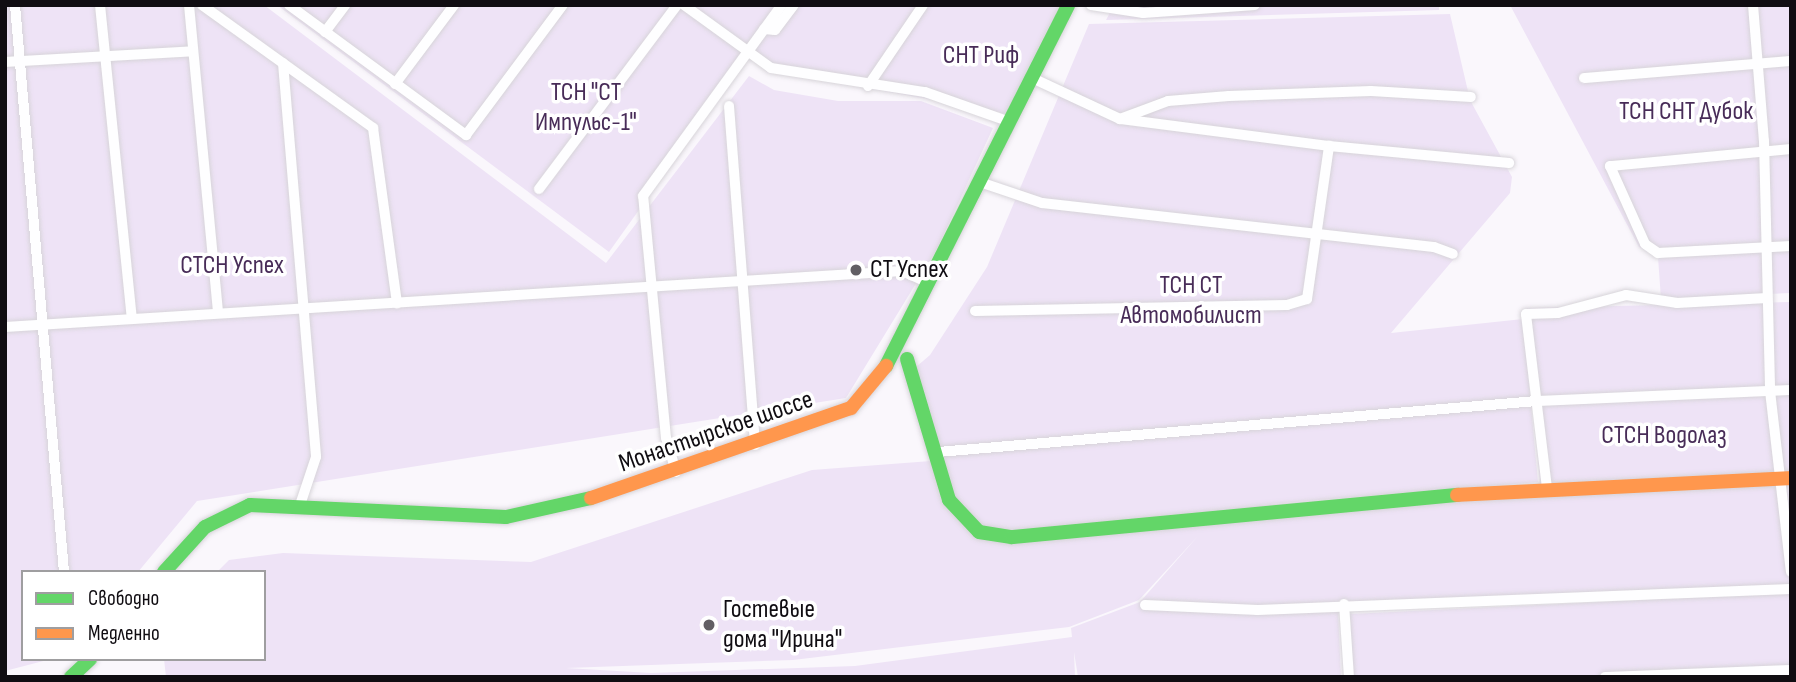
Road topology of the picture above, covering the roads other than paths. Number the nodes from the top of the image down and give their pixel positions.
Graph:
1 (15, 5) edge
2 (100, 5) edge
3 (189, 5) edge
4 (202, 5) edge
5 (289, 5) edge
6 (345, 5) edge
7 (454, 5) edge
8 (563, 5) edge
9 (677, 5) edge
10 (684, 5) edge
11 (782, 5) edge
12 (794, 5) edge
13 (923, 5) edge
14 (1069, 5) edge
15 (1091, 5) edge
16 (1255, 5) edge
17 (1753, 5) edge
18 (764, 29) junction
19 (325, 32) junction
20 (194, 51) junction
21 (747, 53) junction
22 (105, 56) junction
23 (20, 60) junction
24 (1791, 61) edge
25 (5, 62) edge
26 (1757, 62) junction
27 (283, 63) junction
28 (1032, 78) junction
29 (1584, 78) dead end
30 (395, 84) junction
31 (869, 86) junction
32 (1471, 97) dead end
33 (729, 106) dead end
34 (1120, 119) junction
35 (1010, 122) junction
36 (1329, 146) junction
37 (1791, 149) edge
38 (1764, 150) junction
39 (1509, 163) dead end
40 (980, 182) junction
41 (539, 189) dead end
42 (1314, 232) junction
43 (1791, 247) edge
44 (1767, 248) junction
45 (1453, 254) dead end
46 (742, 281) junction
47 (929, 283) junction
48 (653, 289) junction
49 (1767, 298) junction
50 (397, 303) junction
51 (303, 310) junction
52 (975, 311) dead end
53 (218, 313) junction
54 (132, 318) junction
55 (43, 325) junction
56 (5, 327) edge
57 (907, 359) dead end
58 (1791, 390) edge
59 (1770, 391) junction
60 (1537, 401) junction
61 (755, 445) junction
62 (938, 452) junction
63 (676, 472) junction
64 (1785, 478) edge
65 (1547, 488) junction
66 (300, 505) junction
67 (64, 570) edge
68 (166, 570) edge
69 (1791, 572) edge
70 (1791, 589) edge
71 (1344, 604) junction
72 (1145, 605) dead end
73 (87, 661) edge
74 (1791, 670) edge
75 (71, 677) edge
76 (1349, 677) edge
77 (1605, 677) edge

1 - 23 street
2 - 22 street
3 - 20 street
4 - 27 street
5 - 19 street
6 - 19 street
7 - 30 street
8 - 30 street
9 - 41 street
10 - 21 street
11 - 18 street
12 - 18 street
13 - 31 street
14 - 28 main road, Монастырское шоссе
15 - 16 street
17 - 26 street
18 - 21 street
19 - 30 street
20 - 22 street
20 - 53 street
21 - 31 street
21 - 48 street
22 - 23 street
22 - 54 street
23 - 25 street
23 - 55 street
24 - 26 street
26 - 29 street
26 - 38 street
27 - 50 street
27 - 51 street
28 - 34 street
28 - 35 main road, Монастырское шоссе
31 - 35 street
32 - 34 street
33 - 46 street
34 - 36 street
35 - 40 main road, Монастырское шоссе
36 - 39 street
36 - 42 street
37 - 38 street
38 - 44 street
38 - 44 street
40 - 42 street
40 - 47 main road, Монастырское шоссе
42 - 45 street
42 - 52 street
43 - 44 street
44 - 49 street
46 - 47 street
46 - 48 street
46 - 61 street
47 - 61 main road, Монастырское шоссе
48 - 50 street
48 - 63 street
49 - 59 street
49 - 60 street
50 - 51 street
51 - 53 street
51 - 66 street
53 - 54 street
54 - 55 street
55 - 56 street
55 - 67 street
57 - 62 main road
58 - 59 street
59 - 60 street
59 - 64 street
60 - 62 street
60 - 65 street
61 - 63 main road, Монастырское шоссе
62 - 65 main road
63 - 66 main road, Монастырское шоссе
64 - 65 main road
64 - 69 street
66 - 68 main road, Монастырское шоссе
70 - 71 street
71 - 72 street
71 - 76 street
73 - 75 main road
74 - 77 street

